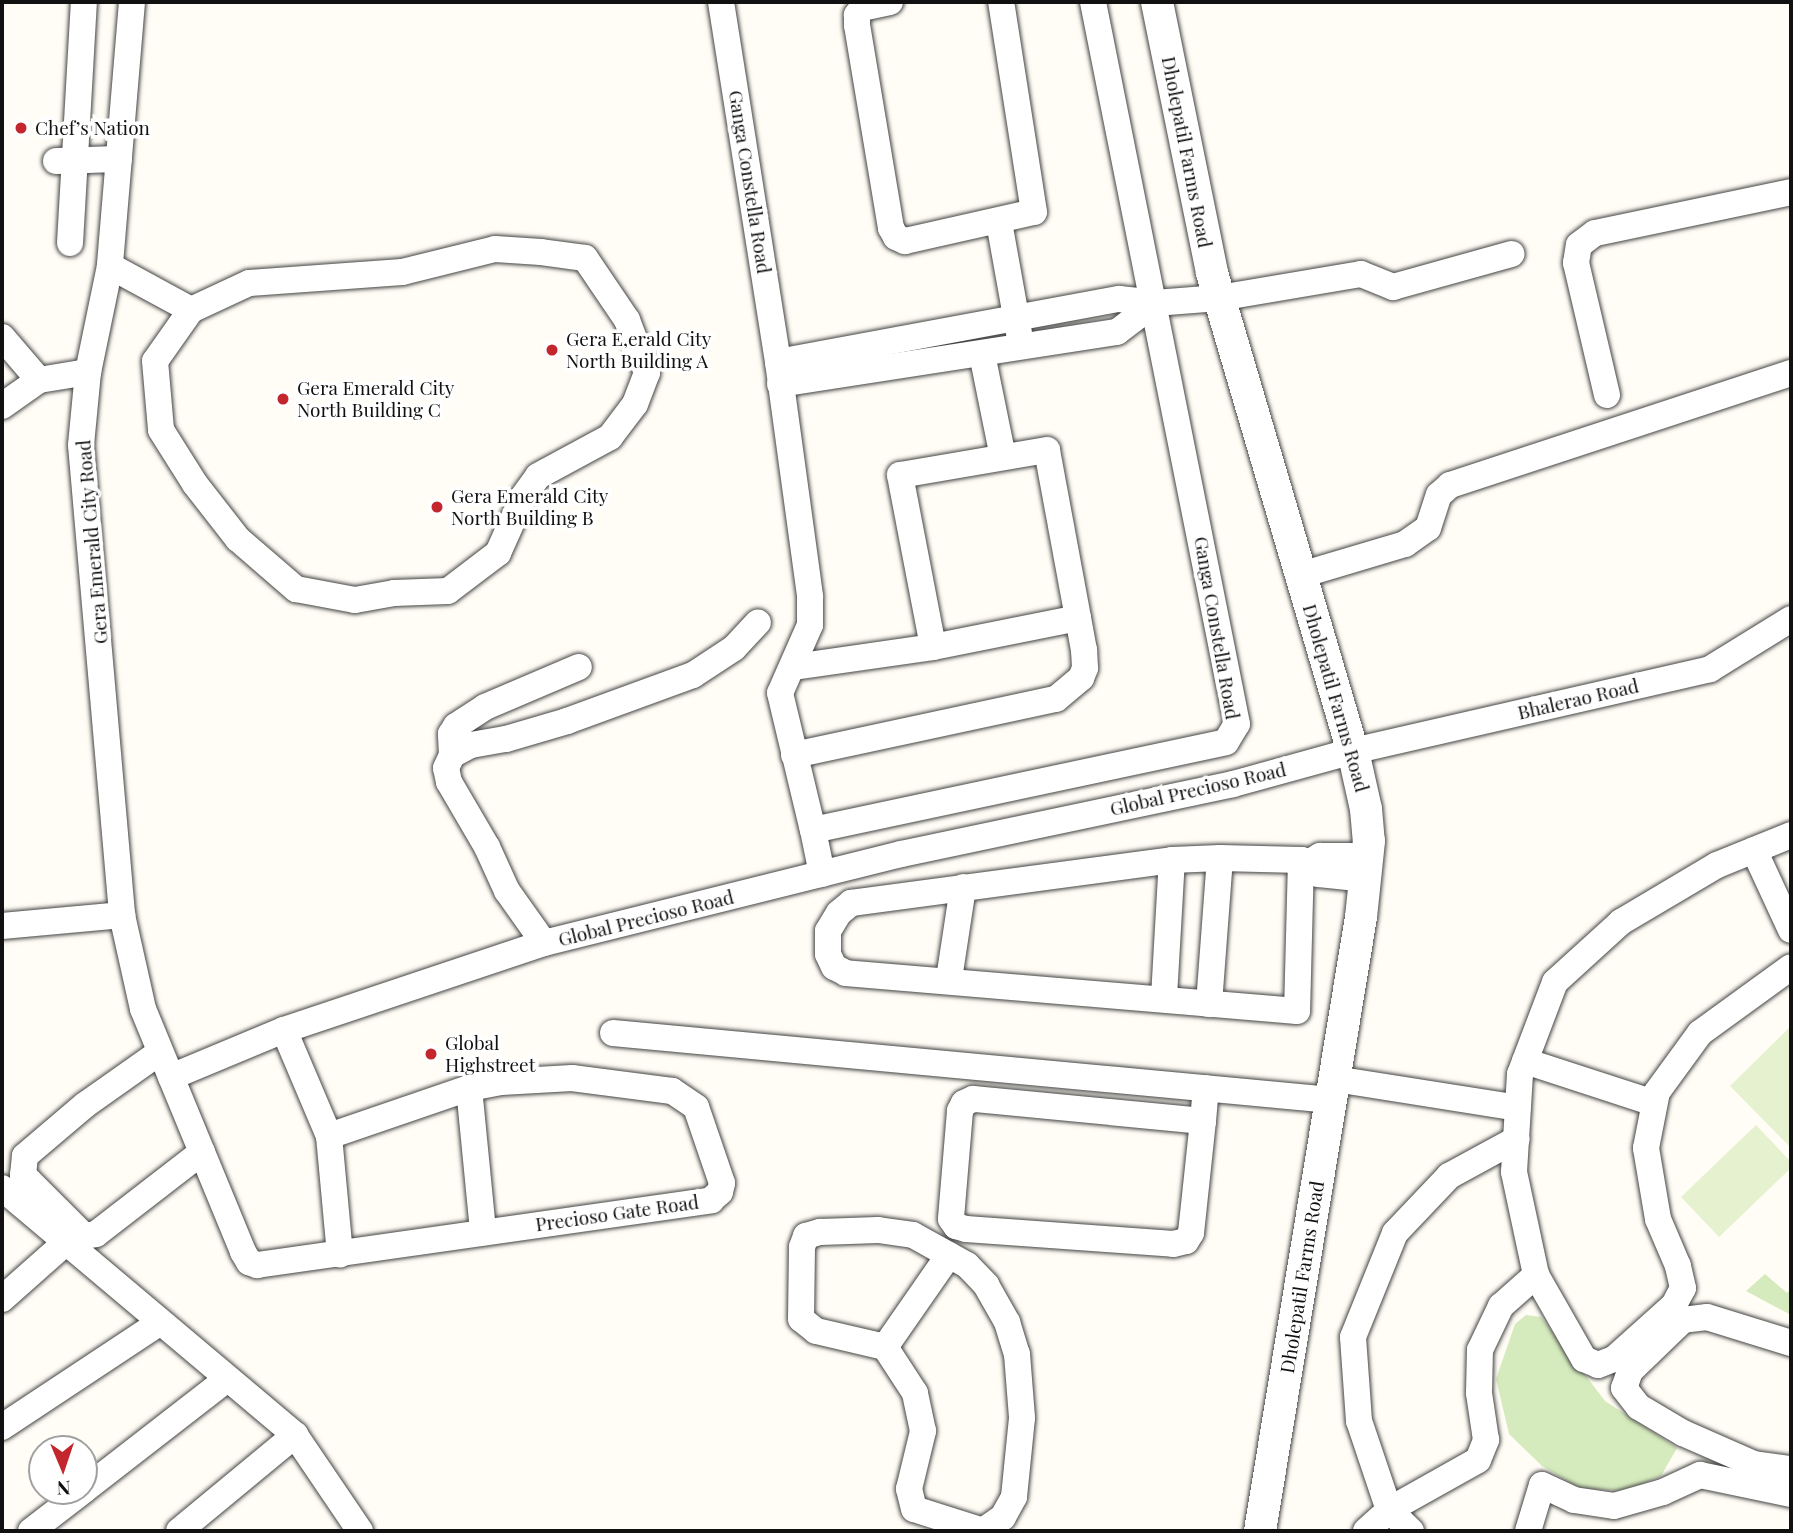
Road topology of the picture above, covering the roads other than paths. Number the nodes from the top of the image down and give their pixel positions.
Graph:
1 (84, 2) edge
2 (132, 2) edge
3 (721, 2) edge
4 (890, 2) edge
5 (1001, 2) edge
6 (1093, 2) edge
7 (1157, 2) edge
8 (119, 159) junction
9 (66, 161) junction
10 (1791, 192) edge
11 (999, 222) junction
12 (70, 243) dead end
13 (1511, 254) dead end
14 (110, 265) junction
15 (1219, 298) junction
16 (1155, 303) junction
17 (191, 310) junction
18 (1015, 318) junction
19 (2, 337) edge
20 (1023, 346) junction
21 (982, 354) junction
22 (88, 372) junction
23 (779, 373) junction
24 (1791, 373) edge
25 (38, 380) junction
26 (1607, 395) dead end
27 (2, 406) edge
28 (1003, 457) junction
29 (1301, 575) junction
30 (1078, 618) junction
31 (1791, 619) edge
32 (758, 622) dead end
33 (933, 647) junction
34 (579, 667) dead end
35 (794, 667) junction
36 (1353, 751) junction
37 (452, 755) junction
38 (794, 755) junction
39 (813, 830) junction
40 (1791, 835) edge
41 (1755, 850) junction
42 (1220, 858) junction
43 (1172, 860) junction
44 (1306, 861) junction
45 (1368, 867) junction
46 (822, 874) junction
47 (963, 887) junction
48 (122, 915) junction
49 (2, 926) edge
50 (1791, 930) edge
51 (544, 943) junction
52 (1791, 967) edge
53 (949, 979) junction
54 (1164, 997) junction
55 (1209, 1004) junction
56 (284, 1030) junction
57 (613, 1033) dead end
58 (160, 1052) junction
59 (1525, 1061) junction
60 (171, 1077) junction
61 (469, 1088) junction
62 (1206, 1088) junction
63 (1333, 1090) junction
64 (1654, 1102) junction
65 (1518, 1108) junction
66 (1203, 1121) junction
67 (329, 1136) junction
68 (1517, 1139) junction
69 (202, 1152) junction
70 (2, 1188) edge
71 (483, 1231) junction
72 (65, 1243) junction
73 (340, 1254) junction
74 (949, 1255) junction
75 (1536, 1275) junction
76 (2, 1299) edge
77 (159, 1323) junction
78 (1791, 1343) edge
79 (885, 1347) junction
80 (227, 1379) junction
81 (2, 1427) edge
82 (295, 1435) junction
83 (1791, 1469) edge
84 (98, 1479) edge
85 (1791, 1494) edge
86 (65, 1505) edge
87 (1389, 1510) junction
88 (347, 1527) edge
89 (31, 1531) edge
90 (179, 1531) edge
91 (1260, 1531) edge
92 (1366, 1531) edge
93 (1411, 1531) edge
94 (1528, 1531) edge

1 - 9 street
2 - 8 street, Gera Emerald City Road
3 - 23 street, Ganga Constella Road
4 - 11 street
5 - 11 street
6 - 16 street, Ganga Constella Road
7 - 15 street, Dholepatil Farms Road
8 - 9 street
8 - 14 street, Gera Emerald City Road
9 - 12 street
10 - 26 street
11 - 18 street
13 - 15 street
14 - 17 street
14 - 22 street, Gera Emerald City Road
15 - 16 street
15 - 29 street, Dholepatil Farms Road
16 - 18 street
16 - 20 street
16 - 39 street, Ganga Constella Road
17 - 17 street
18 - 20 street
18 - 23 street
19 - 25 street
20 - 21 street
21 - 23 street
21 - 28 street
22 - 25 street
22 - 48 street, Gera Emerald City Road
23 - 35 street, Ganga Constella Road
24 - 29 street
25 - 27 street
28 - 30 street
28 - 33 street
29 - 36 street, Dholepatil Farms Road
30 - 33 street
30 - 38 street
31 - 36 street, Bhalerao Road
32 - 37 street
33 - 35 street
34 - 37 street
35 - 38 street, Ganga Constella Road
36 - 45 street, Dholepatil Farms Road
36 - 46 street, Global Precioso Road
37 - 51 street
38 - 39 street, Ganga Constella Road
39 - 46 street, Ganga Constella Road
40 - 41 street
41 - 50 street
41 - 59 street
42 - 43 street
42 - 44 street
42 - 55 street
43 - 47 street
43 - 54 street
44 - 45 street
44 - 55 street
45 - 63 street, Dholepatil Farms Road
46 - 51 street, Global Precioso Road
47 - 53 street
47 - 53 street
48 - 49 street
48 - 58 street, Gera Emerald City Road
51 - 56 street, Global Precioso Road
52 - 64 street
53 - 54 street
54 - 55 street
56 - 60 street, Global Precioso Road
56 - 67 street
57 - 62 street
58 - 60 street, Gera Emerald City Road
58 - 69 street
59 - 64 street
59 - 65 street
60 - 69 street
61 - 67 street, Precioso Gate Road
61 - 71 street
61 - 71 street, Precioso Gate Road
62 - 63 street
62 - 66 street
63 - 65 street
63 - 91 street, Dholepatil Farms Road
64 - 75 street
65 - 68 street
66 - 66 street
67 - 73 street
68 - 75 street
68 - 87 street
69 - 73 street, Precioso Gate Road
70 - 72 street
71 - 73 street, Precioso Gate Road
72 - 76 street
72 - 77 street
74 - 79 street
74 - 79 street
74 - 79 street
75 - 87 street
77 - 80 street
77 - 81 street
78 - 83 street
80 - 82 street
80 - 84 street
82 - 88 street
82 - 90 street
85 - 94 street
86 - 89 street
87 - 92 street
87 - 93 street

